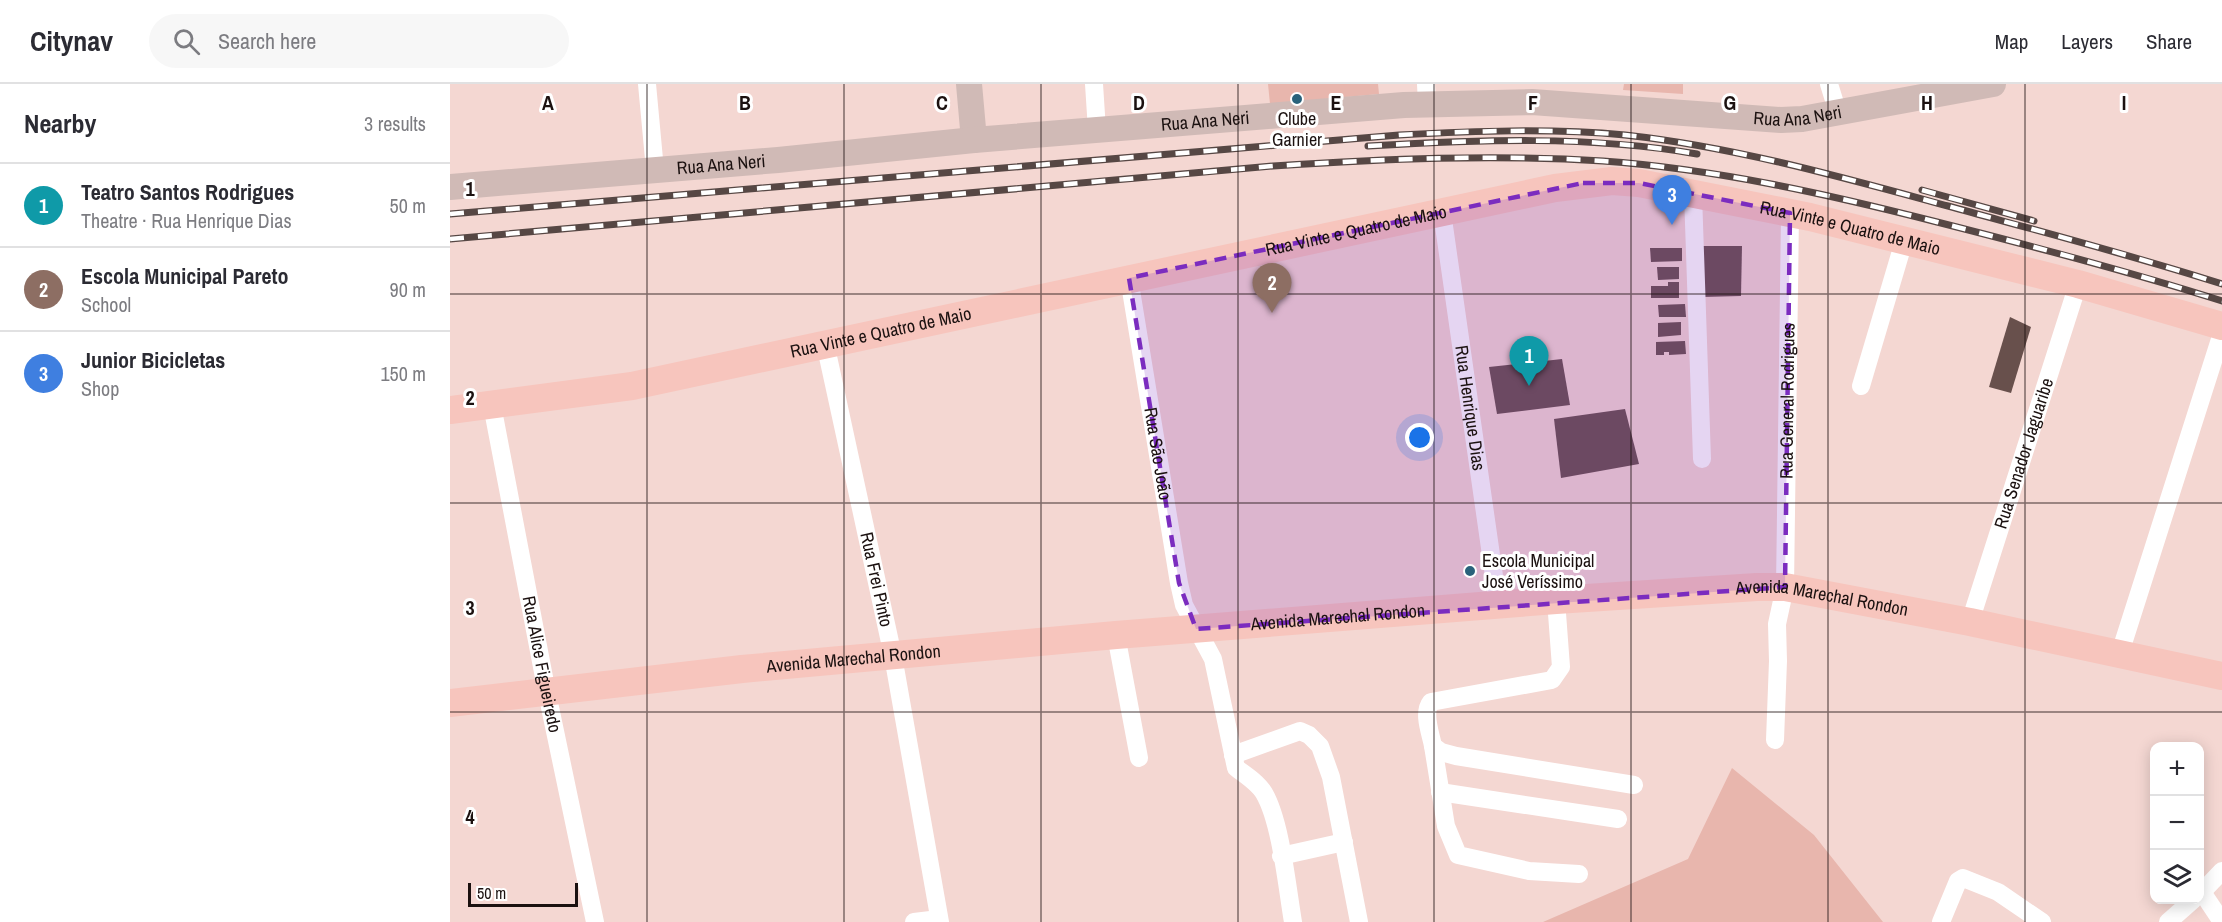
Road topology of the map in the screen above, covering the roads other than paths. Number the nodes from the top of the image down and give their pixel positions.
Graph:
1 (647, 84) edge
2 (969, 84) edge
3 (1095, 84) edge
4 (1829, 84) edge
5 (1993, 84) edge
6 (1426, 94) edge
7 (1838, 113) junction
8 (1097, 130) junction
9 (974, 140) junction
10 (656, 170) junction
11 (450, 187) edge
12 (1694, 194) junction
13 (1442, 212) junction
14 (1790, 213) junction
15 (1904, 240) junction
16 (1129, 278) junction
17 (2078, 284) junction
18 (2222, 326) edge
19 (2222, 333) edge
20 (825, 343) junction
21 (1861, 386) dead end
22 (492, 405) junction
23 (450, 410) edge
24 (1702, 459) dead end
25 (1785, 587) junction
26 (1556, 600) junction
27 (1498, 604) junction
28 (1970, 622) junction
29 (1196, 628) junction
30 (1116, 635) junction
31 (2120, 653) junction
32 (893, 656) junction
33 (2222, 676) edge
34 (547, 693) junction
35 (450, 703) edge
36 (1774, 740) dead end
37 (1433, 746) junction
38 (1233, 754) junction
39 (1139, 758) dead end
40 (1634, 785) dead end
41 (1440, 792) junction
42 (1618, 819) dead end
43 (1344, 842) junction
44 (1281, 856) junction
45 (2222, 871) edge
46 (1579, 874) dead end
47 (2204, 889) edge
48 (2204, 902) edge
49 (2188, 904) edge
50 (939, 921) edge
51 (595, 922) edge
52 (914, 922) edge
53 (1293, 922) edge
54 (1359, 922) edge
55 (1941, 922) edge
56 (2042, 922) edge
57 (2168, 922) edge
58 (2222, 922) edge

1 - 10 street
2 - 9 main road
3 - 8 street
4 - 7 street
5 - 7 main road, Rua Ana Neri
6 - 7 main road, Rua Ana Neri
6 - 8 main road, Rua Ana Neri
8 - 9 main road, Rua Ana Neri
9 - 10 main road, Rua Ana Neri
10 - 11 main road, Rua Ana Neri
12 - 13 main road, Rua Vinte e Quatro de Maio
12 - 14 main road, Rua Vinte e Quatro de Maio
12 - 24 street
13 - 16 main road, Rua Vinte e Quatro de Maio
13 - 27 street, Rua Henrique Dias
14 - 15 main road, Rua Vinte e Quatro de Maio
14 - 25 street, Rua General Rodrigues
15 - 17 main road, Rua Vinte e Quatro de Maio
15 - 21 street
16 - 20 main road, Rua Vinte e Quatro de Maio
16 - 29 street, Rua São João
17 - 18 main road, Rua Vinte e Quatro de Maio
17 - 28 street, Rua Senador Jaguaribe
19 - 31 street
20 - 22 main road, Rua Vinte e Quatro de Maio
20 - 32 street, Rua Frei Pinto
22 - 23 main road, Rua Vinte e Quatro de Maio
22 - 34 street, Rua Alice Figueiredo
25 - 26 main road, Avenida Marechal Rondon
25 - 28 main road, Avenida Marechal Rondon
25 - 36 street, Rua General Rodrigues
26 - 27 main road, Avenida Marechal Rondon
26 - 37 street
27 - 29 main road, Avenida Marechal Rondon
28 - 31 main road, Avenida Marechal Rondon
29 - 30 main road, Avenida Marechal Rondon
29 - 38 street, Rua São João
30 - 32 main road, Avenida Marechal Rondon
30 - 39 street
31 - 33 main road, Avenida Marechal Rondon
32 - 34 main road, Avenida Marechal Rondon
32 - 50 street, Rua Frei Pinto
34 - 35 main road, Avenida Marechal Rondon
34 - 51 street, Rua Alice Figueiredo
37 - 40 street
37 - 41 street
38 - 43 street
38 - 44 street
41 - 42 street
41 - 46 street
43 - 44 street
43 - 54 street
44 - 53 street
45 - 47 street
48 - 58 street
49 - 57 street
50 - 52 street
55 - 56 street

